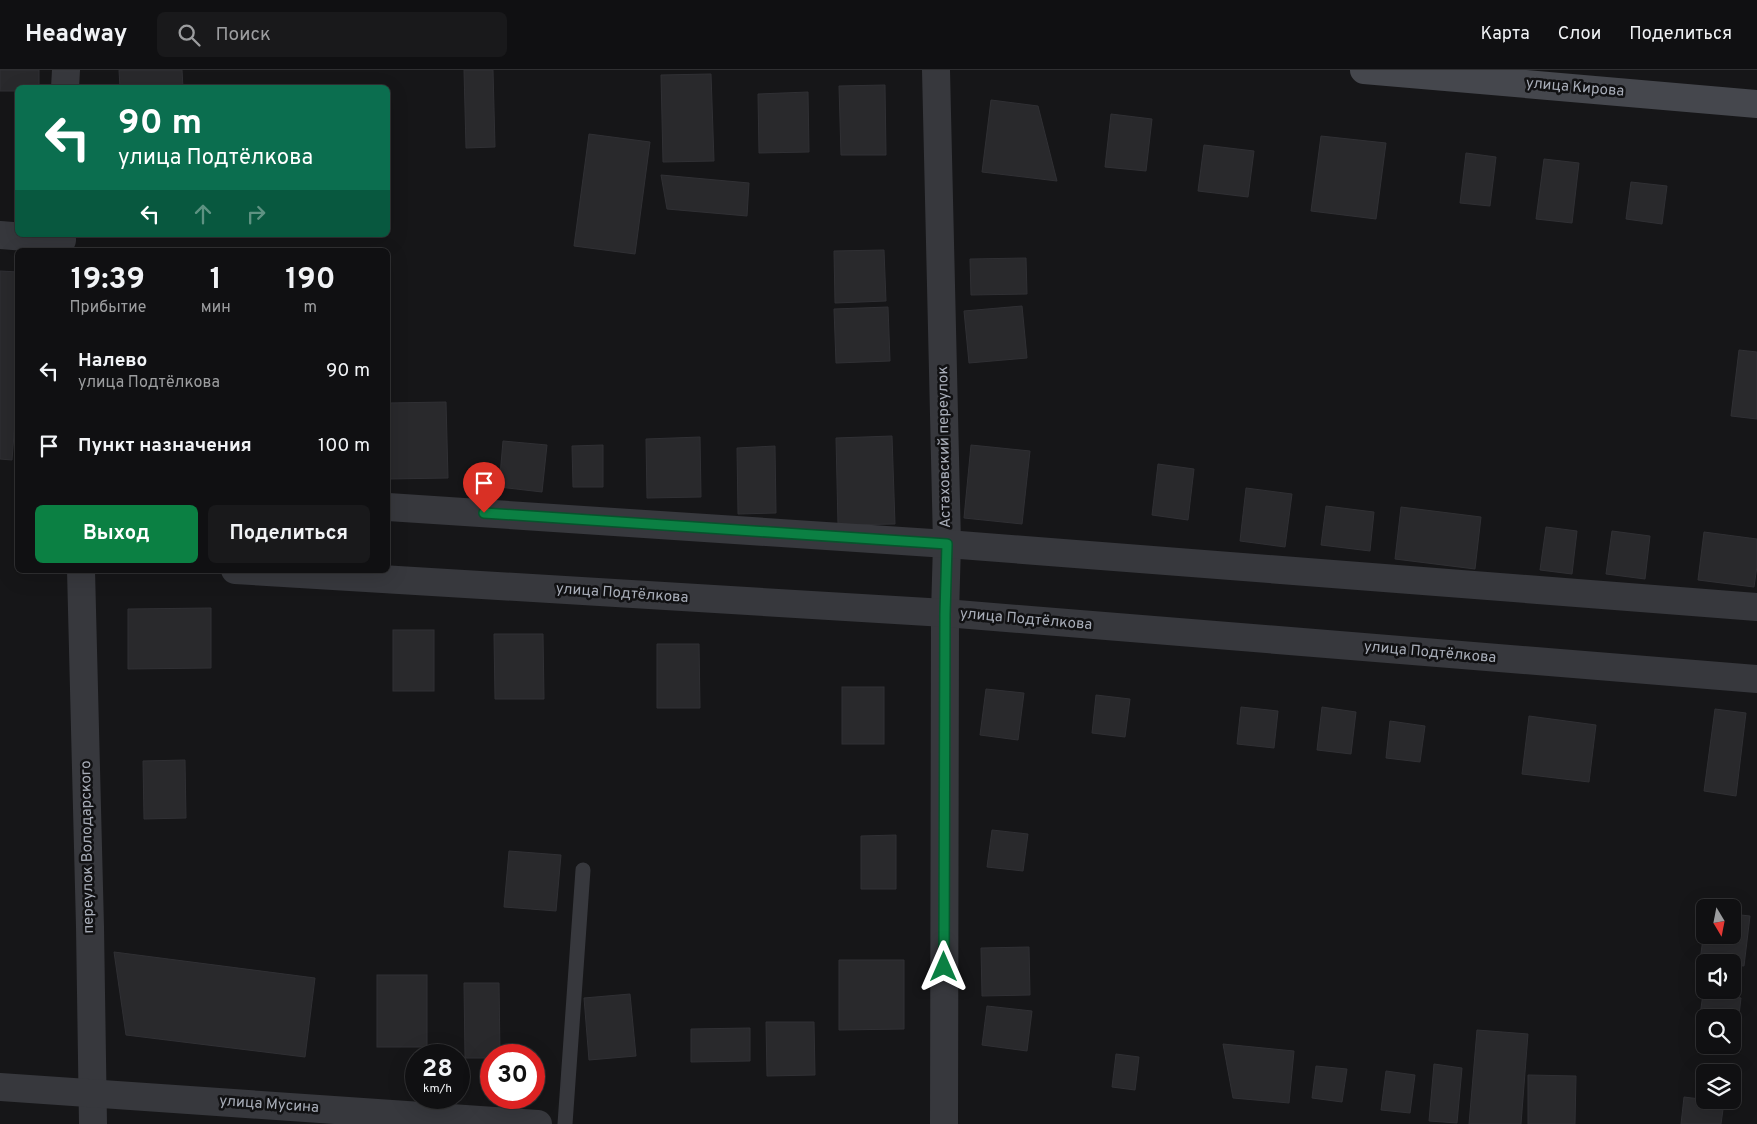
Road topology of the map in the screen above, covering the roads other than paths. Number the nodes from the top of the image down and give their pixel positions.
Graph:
1 (66, 70) edge
2 (936, 70) edge
3 (1364, 70) edge
4 (65, 85) edge
5 (1757, 104) edge
6 (0, 235) edge
7 (15, 237) edge
8 (18, 237) edge
9 (62, 242) edge
10 (390, 506) edge
11 (947, 544) junction
12 (81, 573) edge
13 (283, 573) edge
14 (1757, 607) edge
15 (945, 614) junction
16 (1757, 679) edge
17 (583, 870) dead end
18 (0, 1087) edge
19 (93, 1092) junction
20 (93, 1124) edge
21 (538, 1124) edge
22 (565, 1124) edge
23 (944, 1124) edge

1 - 4 street
2 - 11 street, Астаховский переулок
3 - 5 street, улица Кирова
6 - 7 street
8 - 9 street
10 - 11 street
11 - 14 street
11 - 15 street, Астаховский переулок
12 - 19 street, переулок Володарского
13 - 15 street, улица Подтёлкова
15 - 16 street, улица Подтёлкова
15 - 23 street, Астаховский переулок
17 - 22 lane
18 - 19 street, улица Мусина
19 - 20 street, переулок Володарского
19 - 21 street, улица Мусина

